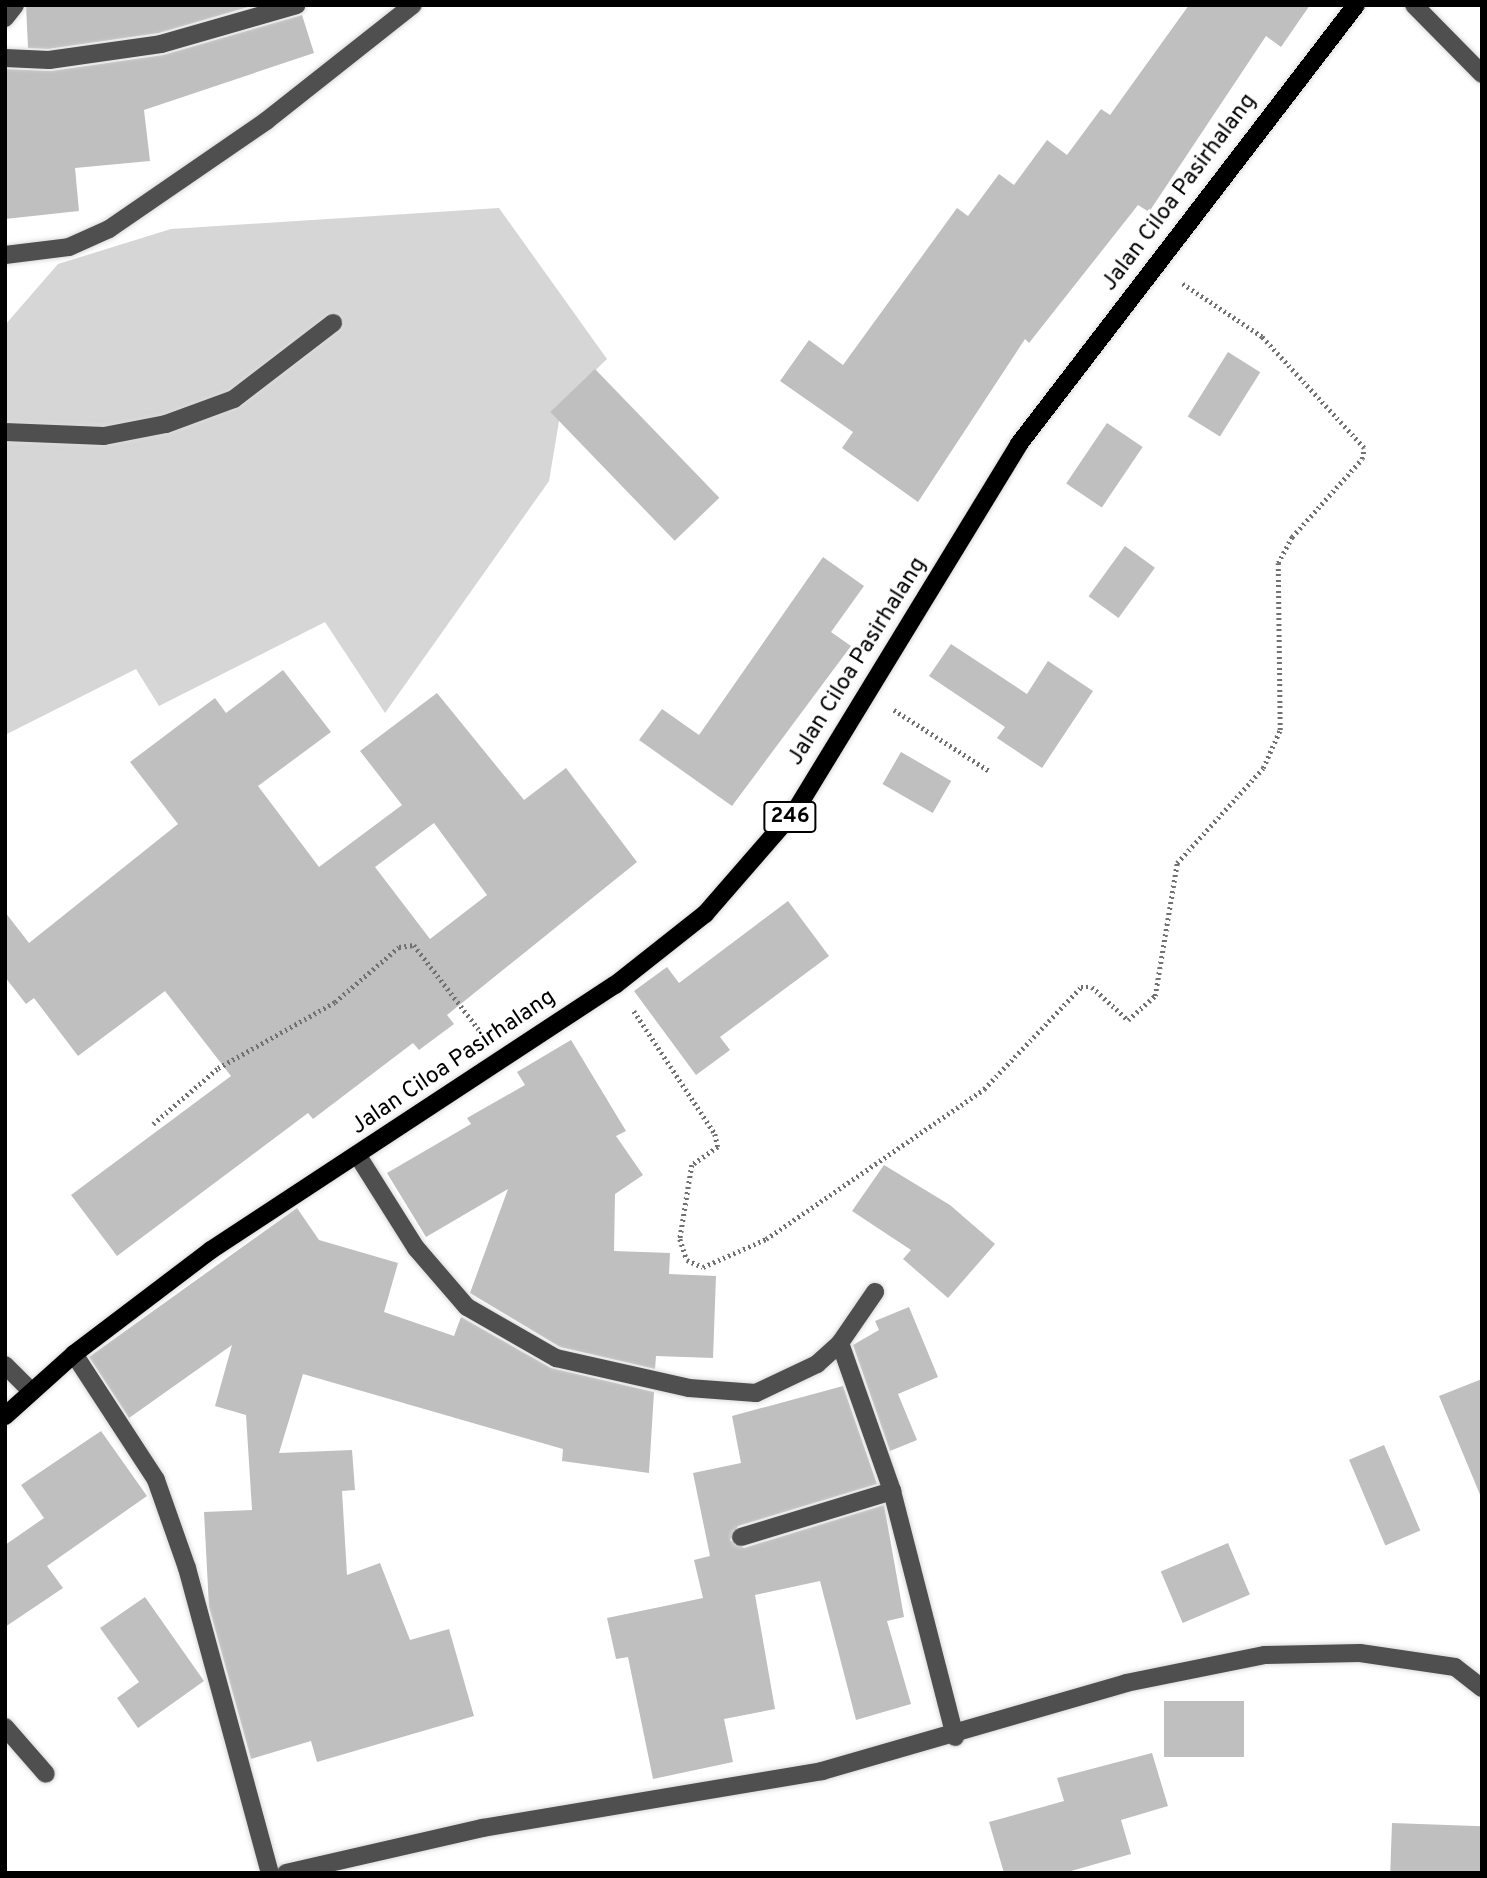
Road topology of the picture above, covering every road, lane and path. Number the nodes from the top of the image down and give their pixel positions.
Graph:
1 (15, 5) edge
2 (298, 5) edge
3 (412, 5) edge
4 (1356, 5) edge
5 (1414, 5) edge
6 (5, 18) edge
7 (5, 58) edge
8 (1482, 74) edge
9 (5, 255) edge
10 (1155, 266) junction
11 (333, 323) dead end
12 (5, 432) edge
13 (870, 695) junction
14 (991, 772) dead end
15 (615, 985) junction
16 (502, 1061) junction
17 (153, 1124) dead end
18 (358, 1156) junction
19 (875, 1292) dead end
20 (840, 1343) junction
21 (74, 1354) junction
22 (5, 1365) edge
23 (31, 1391) junction
24 (5, 1416) edge
25 (892, 1491) junction
26 (741, 1537) dead end
27 (1482, 1688) edge
28 (5, 1727) edge
29 (955, 1737) junction
30 (46, 1774) dead end
31 (270, 1873) edge
32 (286, 1873) edge

1 - 6 street
2 - 7 street
3 - 9 street
4 - 10 main road, Jalan Ciloa Pasirhalang / 246
5 - 8 street
10 - 13 main road, Jalan Ciloa Pasirhalang / 246
10 - 15 path
11 - 12 street
13 - 14 path
13 - 15 main road, Jalan Ciloa Pasirhalang / 246
15 - 16 main road, Jalan Ciloa Pasirhalang / 246
16 - 17 path
16 - 18 main road, Jalan Ciloa Pasirhalang / 246
18 - 20 street
18 - 21 main road, Jalan Ciloa Pasirhalang / 246
19 - 20 street
20 - 25 street
21 - 23 main road, Jalan Ciloa Pasirhalang / 246
21 - 31 street
22 - 23 street
23 - 24 main road, Jalan Ciloa Pasirhalang / 246
25 - 26 street
25 - 29 street
27 - 29 street
28 - 30 street
29 - 32 street

